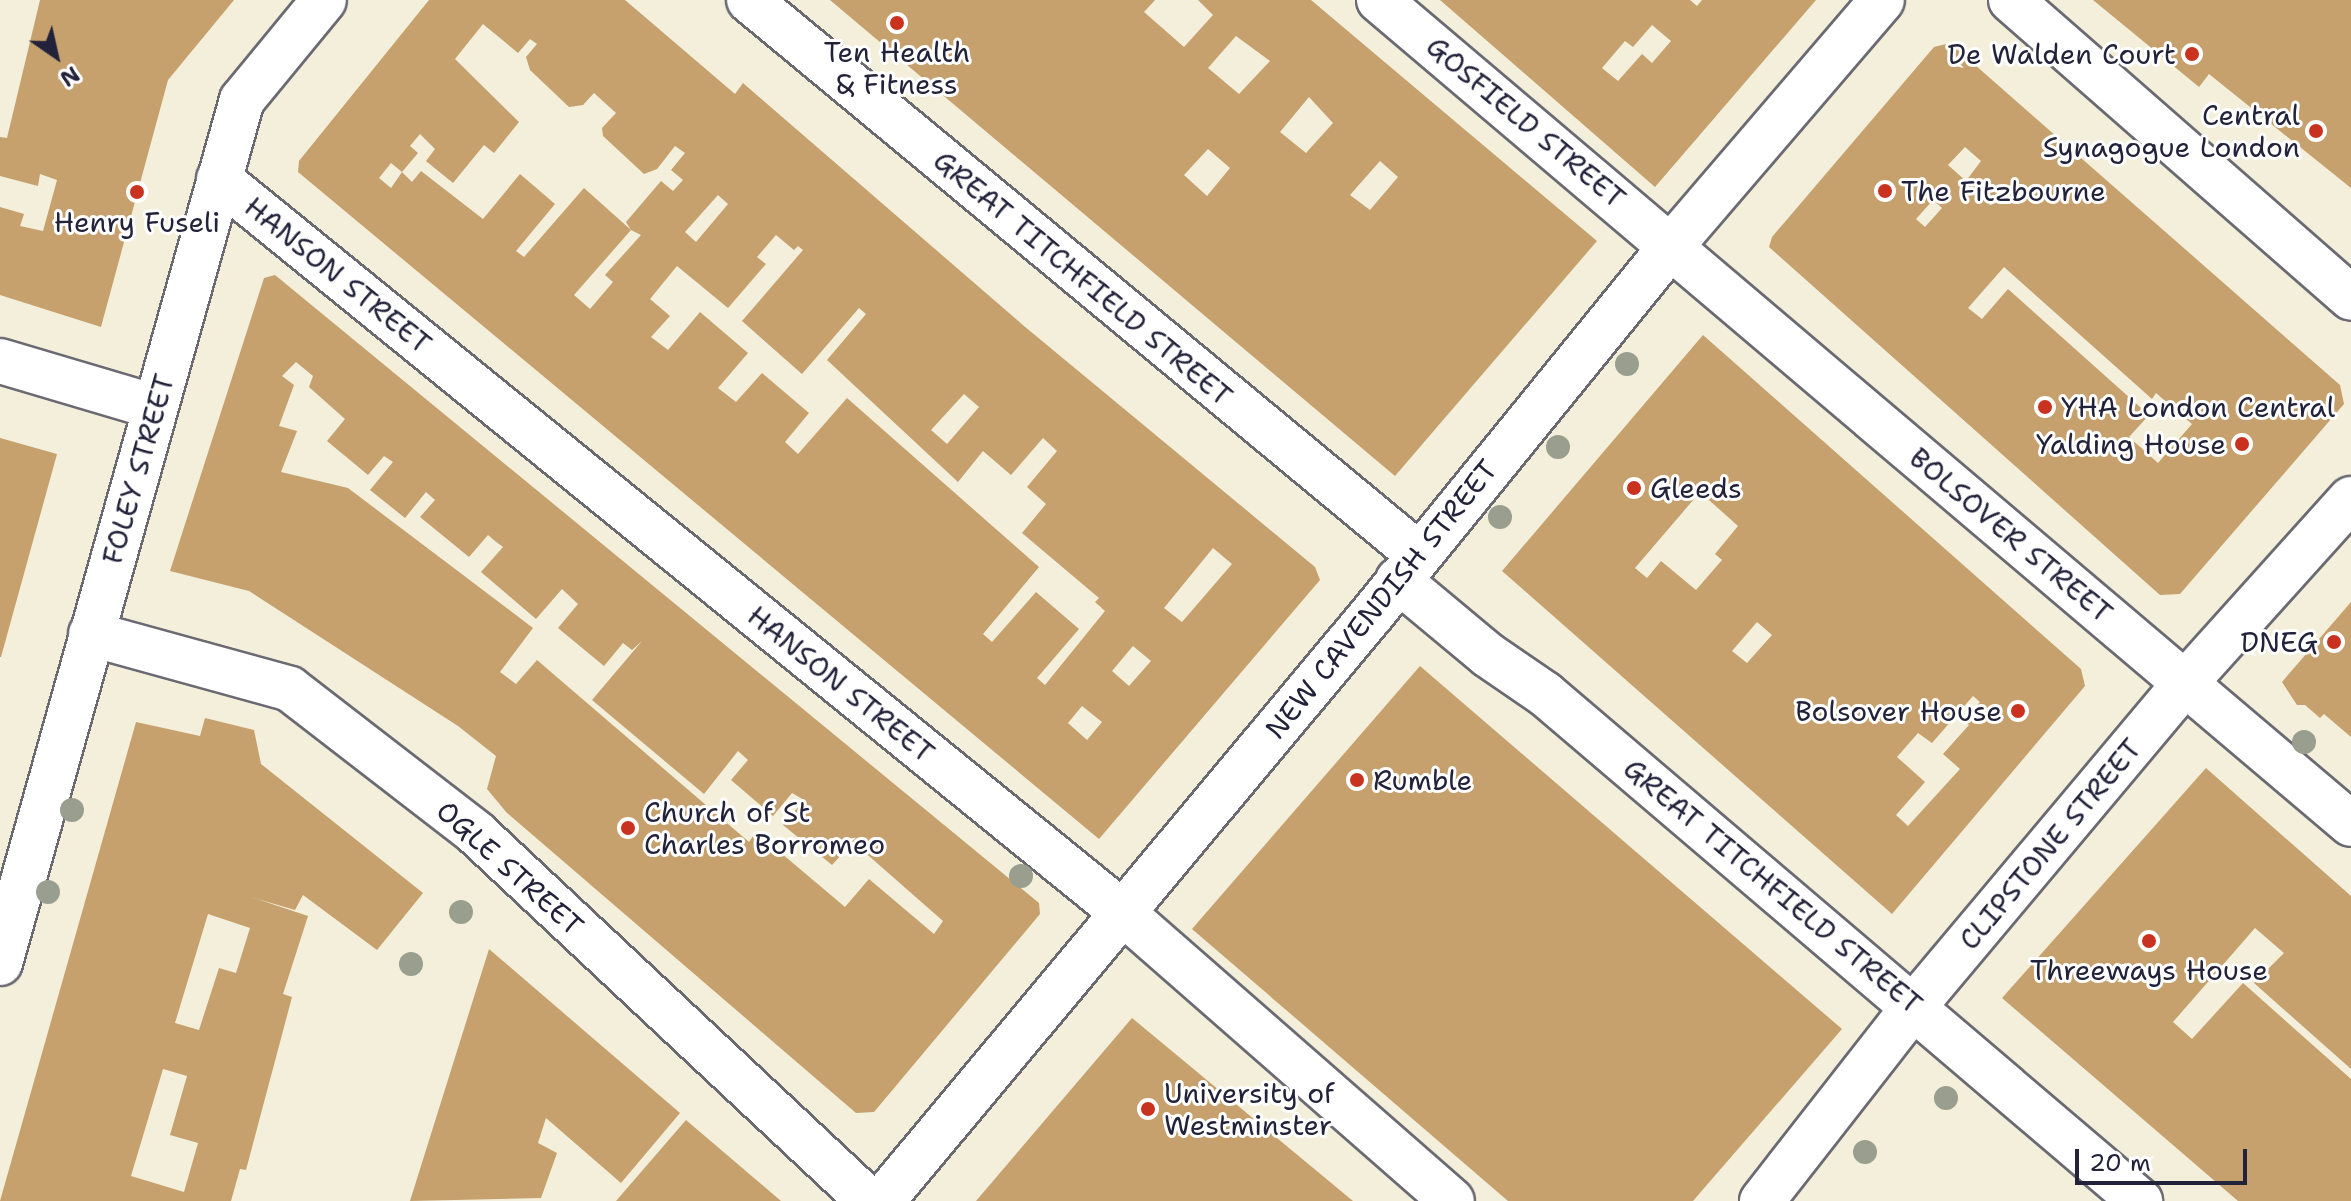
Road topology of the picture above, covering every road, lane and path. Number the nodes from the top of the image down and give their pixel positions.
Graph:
1 (324, 0) edge
2 (749, 0) edge
3 (1379, 0) edge
4 (1882, 0) edge
5 (2011, 0) edge
6 (219, 179) junction
7 (1673, 244) junction
8 (2351, 298) edge
9 (0, 361) edge
10 (155, 407) junction
11 (2351, 499) edge
12 (1408, 567) junction
13 (91, 634) junction
14 (2187, 681) junction
15 (2351, 824) edge
16 (1123, 913) junction
17 (0, 963) edge
18 (1915, 1005) junction
19 (869, 1201) edge
20 (882, 1201) edge
21 (1452, 1201) edge
22 (1762, 1201) edge
23 (2140, 1201) edge

1 - 6 street, FOLEY STREET
2 - 12 street, GREAT TITCHFIELD STREET
3 - 7 street, GOSFIELD STREET
4 - 7 street, NEW CAVENDISH STREET
5 - 8 street
6 - 10 street, FOLEY STREET
6 - 16 street, HANSON STREET
7 - 12 street, NEW CAVENDISH STREET
7 - 14 street, BOLSOVER STREET
9 - 10 street
10 - 13 street, FOLEY STREET
11 - 14 street, CLIPSTONE STREET
12 - 16 street, NEW CAVENDISH STREET
12 - 18 street, GREAT TITCHFIELD STREET
13 - 17 street, FOLEY STREET
13 - 19 street, OGLE STREET
14 - 15 street, BOLSOVER STREET
14 - 18 street, CLIPSTONE STREET
16 - 20 street, NEW CAVENDISH STREET
16 - 21 street, HANSON STREET
18 - 22 street, CLIPSTONE STREET
18 - 23 street, GREAT TITCHFIELD STREET

